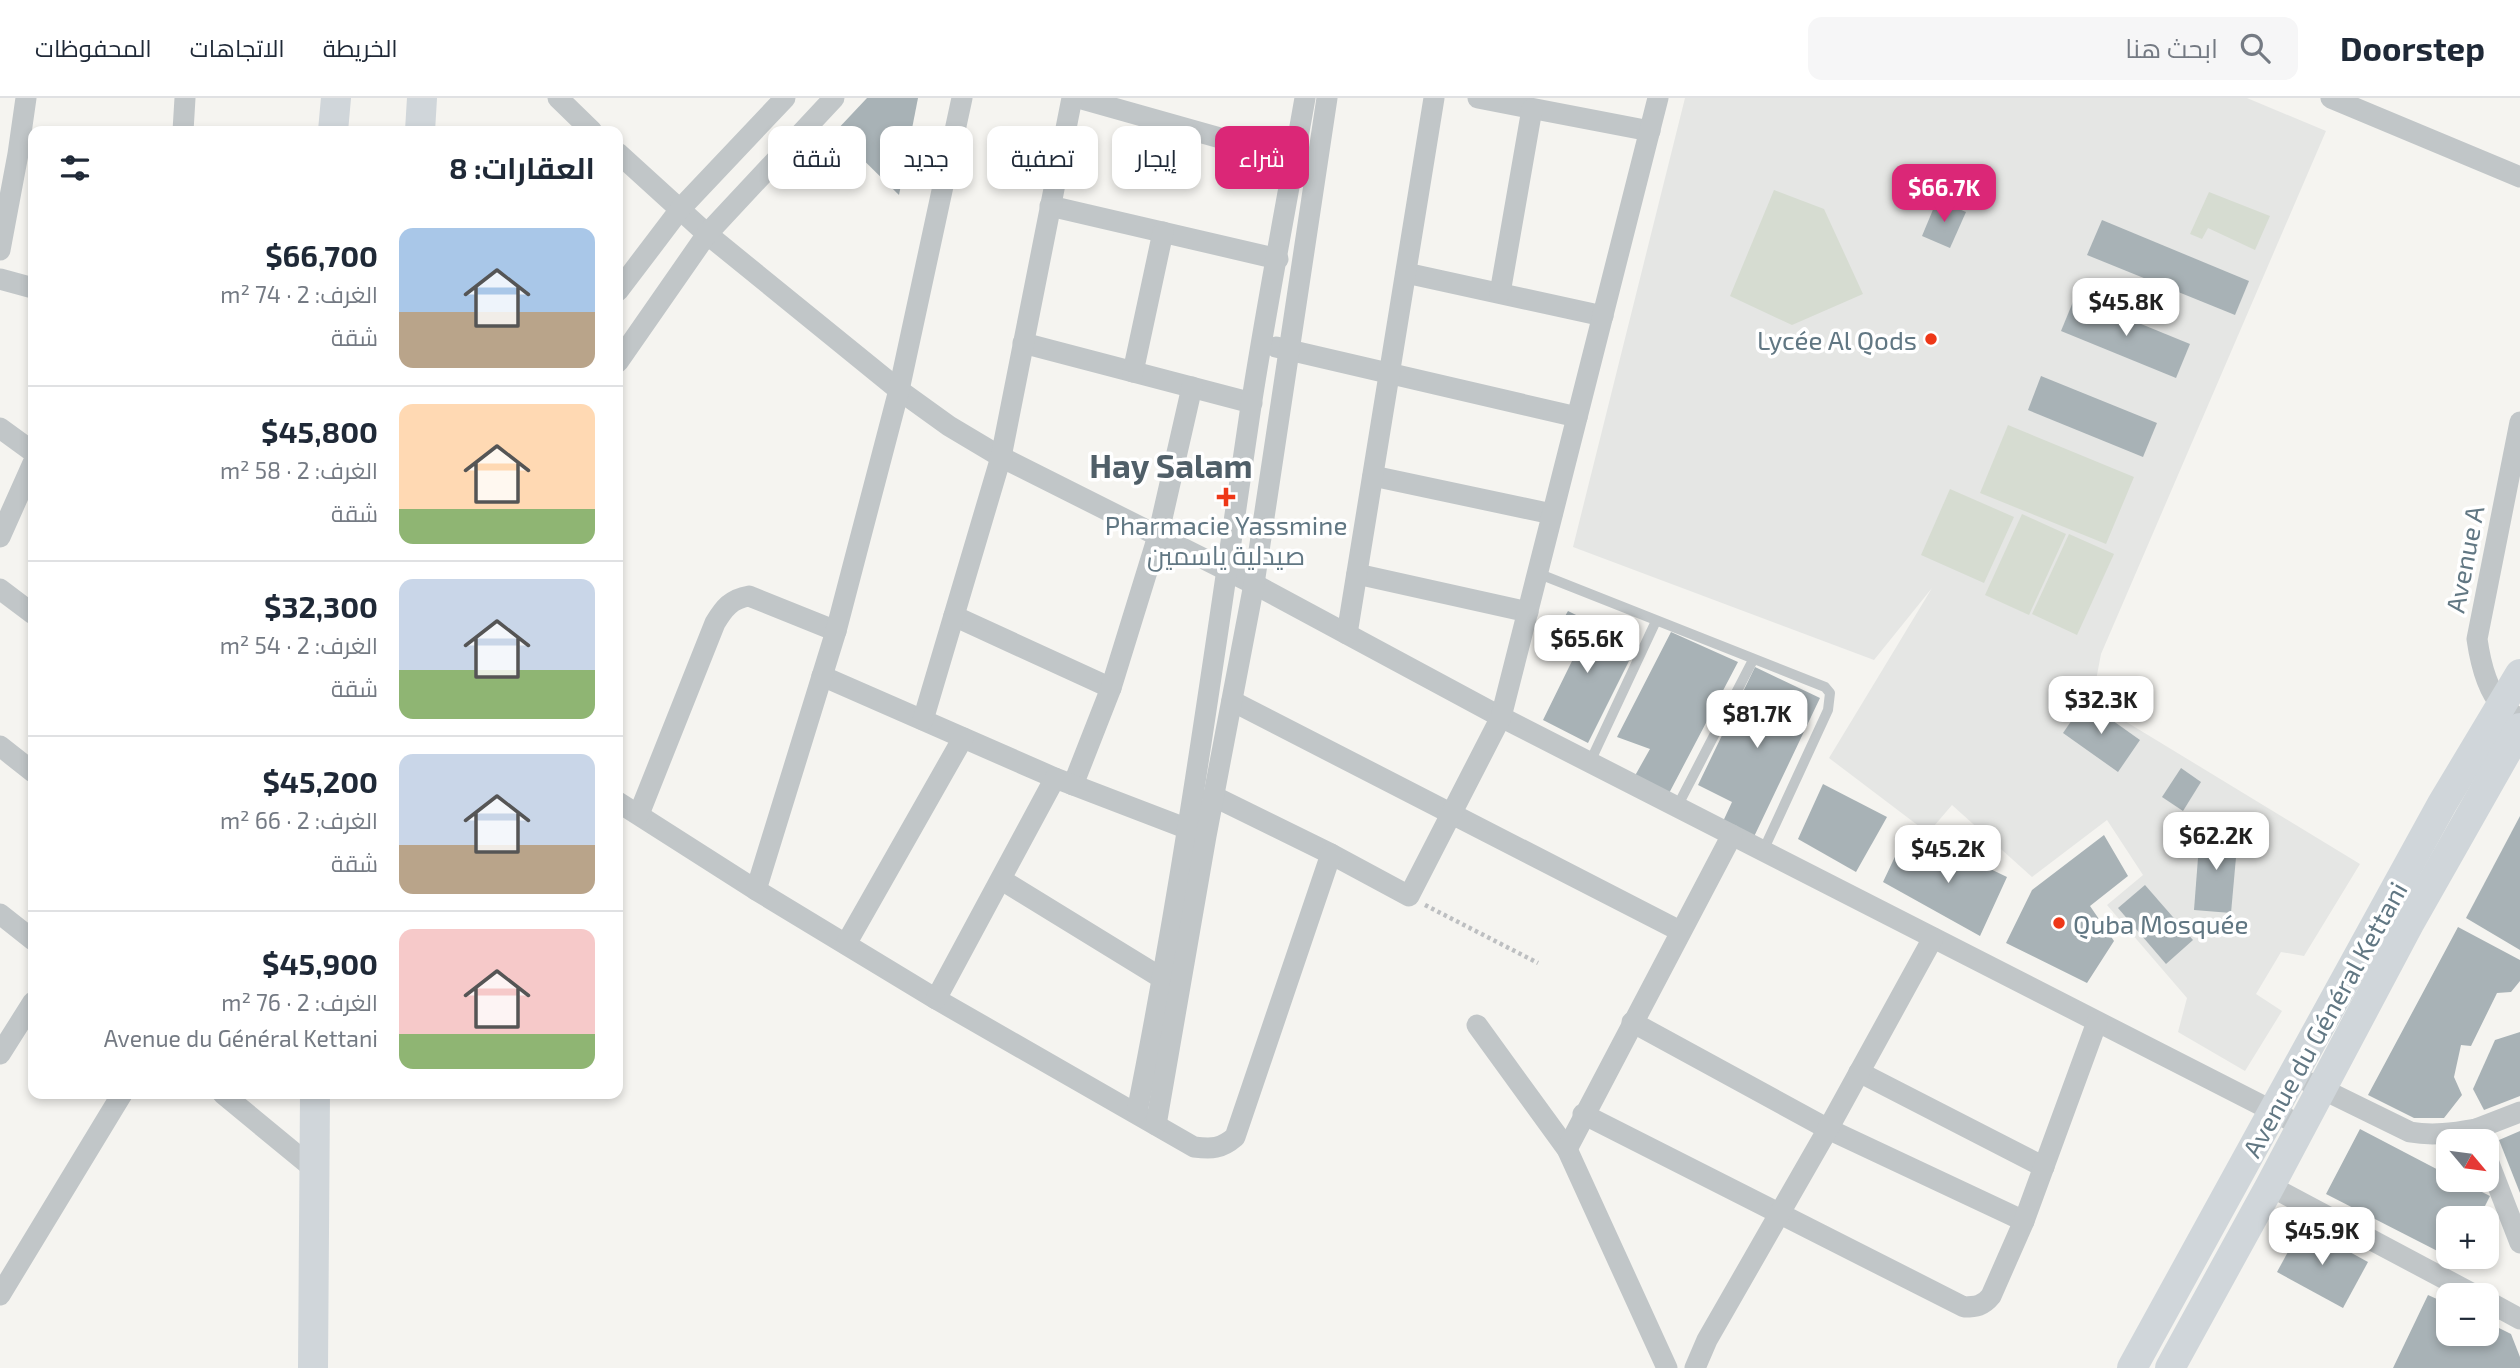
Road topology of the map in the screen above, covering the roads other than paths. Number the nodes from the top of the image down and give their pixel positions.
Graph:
1 (26, 98) edge
2 (185, 98) edge
3 (336, 98) edge
4 (422, 98) edge
5 (558, 98) edge
6 (785, 98) edge
7 (834, 98) edge
8 (961, 98) edge
9 (1072, 98) edge
10 (1079, 98) edge
11 (1305, 98) edge
12 (1327, 98) edge
13 (1434, 98) edge
14 (1478, 98) edge
15 (1658, 98) edge
16 (2331, 98) edge
17 (1544, 106) edge
18 (183, 126) edge
19 (333, 126) edge
20 (420, 126) edge
21 (587, 126) edge
22 (1300, 126) edge
23 (1650, 131) junction
24 (1215, 136) edge
25 (26, 156) edge
26 (623, 157) edge
27 (2520, 177) edge
28 (1290, 189) edge
29 (1050, 206) junction
30 (681, 208) junction
31 (1163, 232) junction
32 (707, 233) junction
33 (0, 250) edge
34 (1278, 258) junction
35 (1406, 273) junction
36 (0, 279) edge
37 (623, 285) edge
38 (28, 287) edge
39 (1500, 293) junction
40 (1603, 316) junction
41 (1023, 343) junction
42 (1262, 344) junction
43 (1289, 350) junction
44 (623, 355) edge
45 (1133, 372) junction
46 (1389, 373) junction
47 (1192, 387) junction
48 (899, 390) junction
49 (1252, 403) junction
50 (1577, 417) junction
51 (2520, 422) edge
52 (0, 428) edge
53 (28, 448) edge
54 (1001, 457) junction
55 (28, 474) edge
56 (1373, 476) junction
57 (1552, 514) junction
58 (1158, 536) junction
59 (0, 537) edge
60 (1228, 571) junction
61 (1538, 573) junction
62 (1357, 575) junction
63 (1254, 584) junction
64 (0, 589) edge
65 (28, 610) edge
66 (1528, 612) junction
67 (954, 616) junction
68 (1656, 621) junction
69 (836, 631) junction
70 (1347, 634) junction
71 (1752, 660) junction
72 (2520, 674) edge
73 (822, 676) junction
74 (1111, 688) junction
75 (1232, 701) junction
76 (2510, 712) edge
77 (1501, 717) junction
78 (923, 720) junction
79 (2520, 728) edge
80 (963, 737) junction
81 (0, 747) edge
82 (1590, 762) junction
83 (28, 768) edge
84 (1064, 781) junction
85 (1213, 796) junction
86 (623, 805) edge
87 (1677, 807) junction
88 (1452, 813) junction
89 (639, 814) junction
90 (1197, 832) junction
91 (1732, 835) junction
92 (1763, 851) junction
93 (1331, 854) junction
94 (1002, 880) junction
95 (756, 890) junction
96 (0, 914) edge
97 (1680, 930) junction
98 (28, 936) edge
99 (1933, 938) junction
100 (846, 944) junction
101 (1171, 984) junction
102 (936, 999) junction
103 (28, 1010) edge
104 (1632, 1022) junction
105 (2097, 1022) junction
106 (1477, 1025) dead end
107 (0, 1055) edge
108 (1859, 1072) junction
109 (2293, 1074) junction
110 (2321, 1089) junction
111 (119, 1099) edge
112 (229, 1099) edge
113 (315, 1099) edge
114 (2520, 1111) edge
115 (1138, 1112) junction
116 (2272, 1112) junction
117 (1583, 1114) junction
118 (1156, 1125) junction
119 (2302, 1126) junction
120 (1828, 1129) junction
121 (2488, 1129) edge
122 (2436, 1135) edge
123 (1567, 1149) junction
124 (2044, 1167) junction
125 (314, 1169) junction
126 (2270, 1186) junction
127 (2499, 1189) edge
128 (1778, 1214) junction
129 (2024, 1221) junction
130 (2520, 1243) edge
131 (2452, 1283) edge
132 (0, 1295) edge
133 (2499, 1308) edge
134 (2520, 1319) edge
135 (313, 1368) edge
136 (1667, 1368) edge
137 (1695, 1368) edge
138 (2132, 1368) edge
139 (2170, 1368) edge

1 - 25 street
2 - 18 street
3 - 19 street
4 - 20 street
5 - 21 street
6 - 30 street
7 - 32 street
8 - 48 street
9 - 29 street
10 - 24 street
11 - 22 street
12 - 43 street
13 - 35 street
14 - 17 street
15 - 23 street
16 - 27 street
17 - 23 street
17 - 39 street
23 - 40 street
25 - 33 street
26 - 30 street
28 - 34 street
29 - 31 street
29 - 41 street
30 - 32 street
30 - 37 street
31 - 34 street
31 - 45 street
32 - 44 street
32 - 48 street
34 - 42 street
35 - 39 street
35 - 46 street
36 - 38 street
39 - 40 street
40 - 50 street
41 - 45 street
41 - 54 street
42 - 43 street
42 - 49 street
43 - 46 street
43 - 63 street
45 - 47 street
46 - 50 street
46 - 56 street
47 - 49 street
47 - 58 street
48 - 54 street
48 - 69 street
49 - 60 street
50 - 57 street
51 - 76 street, Avenue A
52 - 53 street
54 - 58 street
54 - 67 street
55 - 59 street
56 - 57 street
56 - 62 street
57 - 61 street
58 - 60 street
58 - 74 street
60 - 63 street
60 - 90 street
61 - 66 street
61 - 68 lane
62 - 66 street
62 - 70 street
63 - 70 street
63 - 75 street
64 - 65 street
66 - 77 street
67 - 74 street
67 - 78 street
68 - 71 lane
68 - 82 lane
69 - 73 street
69 - 89 street
70 - 77 street
71 - 87 lane
71 - 92 lane
72 - 76 street, Avenue du Général Kettani
73 - 78 street
73 - 95 street
74 - 84 street
75 - 85 street
75 - 88 street
76 - 109 street, Avenue du Général Kettani
77 - 82 street
77 - 88 street
78 - 80 street
79 - 110 street, Avenue du Général Kettani
80 - 84 street
80 - 100 street
81 - 83 street
82 - 87 street
84 - 90 street
84 - 94 street
85 - 90 street
85 - 93 street
86 - 89 street
87 - 91 street
88 - 93 street
88 - 97 street
89 - 95 street
90 - 101 street
91 - 92 street
91 - 97 street
92 - 99 street
93 - 118 street
94 - 101 street
94 - 102 street
95 - 100 street
96 - 98 street
97 - 104 street
99 - 105 street
99 - 108 street
100 - 102 street
101 - 115 street
101 - 118 street
102 - 115 street
103 - 107 street
104 - 117 street
104 - 120 street
105 - 116 street
105 - 124 street
106 - 123 street
108 - 120 street
108 - 124 street
109 - 110 street
109 - 116 street, Avenue du Général Kettani
110 - 119 street, Avenue du Général Kettani
110 - 122 street
111 - 132 street
112 - 125 street
113 - 125 street
114 - 121 street
115 - 118 street
116 - 119 street
116 - 138 street, Avenue du Général Kettani
117 - 123 street
117 - 128 street
119 - 126 street, Avenue du Général Kettani
120 - 128 street
120 - 129 street
123 - 136 street
124 - 129 street
125 - 135 street
126 - 131 street
126 - 139 street, Avenue du Général Kettani
127 - 130 street
128 - 129 street
128 - 137 street
133 - 134 street

